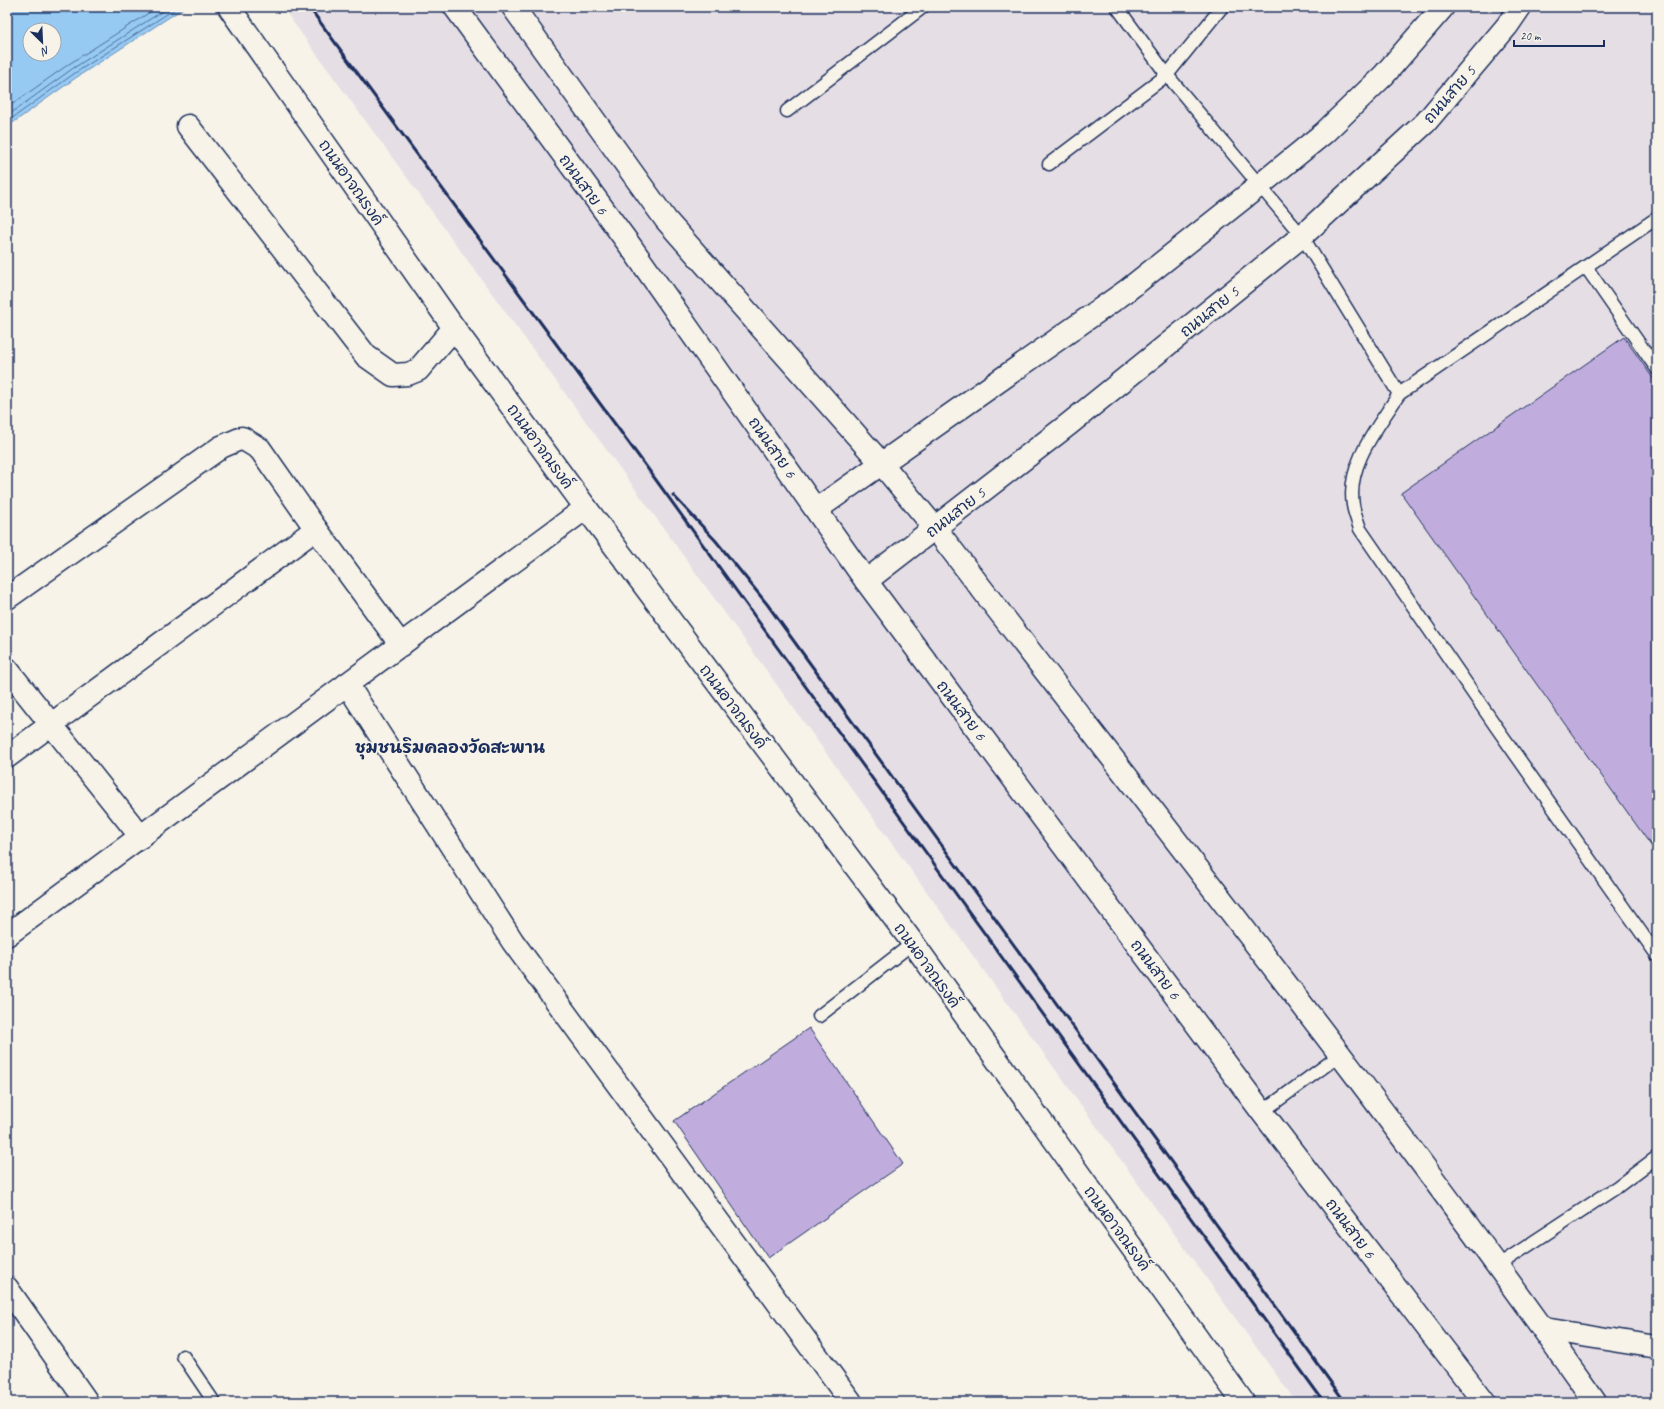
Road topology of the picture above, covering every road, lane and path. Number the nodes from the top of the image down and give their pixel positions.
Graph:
1 (229, 7) edge
2 (455, 7) edge
3 (512, 7) edge
4 (923, 7) edge
5 (1117, 7) edge
6 (1222, 7) edge
7 (1444, 7) edge
8 (1520, 7) edge
9 (1167, 75) junction
10 (787, 111) dead end
11 (188, 126) dead end
12 (1049, 164) dead end
13 (1260, 185) junction
14 (1657, 218) edge
15 (1302, 236) junction
16 (1586, 267) junction
17 (454, 328) junction
18 (1657, 369) edge
19 (1399, 394) junction
20 (881, 462) junction
21 (586, 508) junction
22 (817, 509) junction
23 (935, 528) junction
24 (316, 529) junction
25 (866, 581) junction
26 (7, 598) edge
27 (401, 645) junction
28 (7, 669) edge
29 (347, 684) junction
30 (52, 725) junction
31 (7, 757) edge
32 (141, 837) junction
33 (7, 935) edge
34 (913, 943) junction
35 (1657, 955) edge
36 (819, 1016) dead end
37 (1340, 1055) junction
38 (1262, 1112) junction
39 (1657, 1157) edge
40 (1498, 1266) junction
41 (7, 1288) edge
42 (1544, 1329) junction
43 (1657, 1347) edge
44 (183, 1356) dead end
45 (87, 1402) edge
46 (214, 1402) edge
47 (851, 1402) edge
48 (1243, 1402) edge
49 (1484, 1402) edge
50 (1595, 1402) edge

1 - 17 street, ถนนอาจณรงค์
2 - 22 street, ถนนสาย 6
3 - 20 street
4 - 10 lane
5 - 9 lane
6 - 9 lane
7 - 13 street
8 - 15 street, ถนนสาย 5
9 - 12 lane
9 - 13 lane
11 - 17 street
13 - 15 lane
13 - 20 street
14 - 16 lane
15 - 19 lane
15 - 23 street, ถนนสาย 5
16 - 18 lane
16 - 19 lane
17 - 21 street, ถนนอาจณรงค์
19 - 35 lane
20 - 22 street
20 - 23 street
21 - 27 street
21 - 34 street, ถนนอาจณรงค์
22 - 25 street, ถนนสาย 6
23 - 25 street, ถนนสาย 5
23 - 37 street
24 - 26 street
24 - 27 street
24 - 30 street
25 - 38 street, ถนนสาย 6
27 - 29 street
28 - 30 street
29 - 32 street
29 - 47 street
30 - 31 street
30 - 32 street
32 - 33 street
34 - 36 lane
34 - 48 street, ถนนอาจณรงค์
37 - 38 lane
37 - 40 street
38 - 49 street, ถนนสาย 6
39 - 40 lane
40 - 42 street
41 - 45 street
42 - 43 street
42 - 50 street
44 - 46 lane

